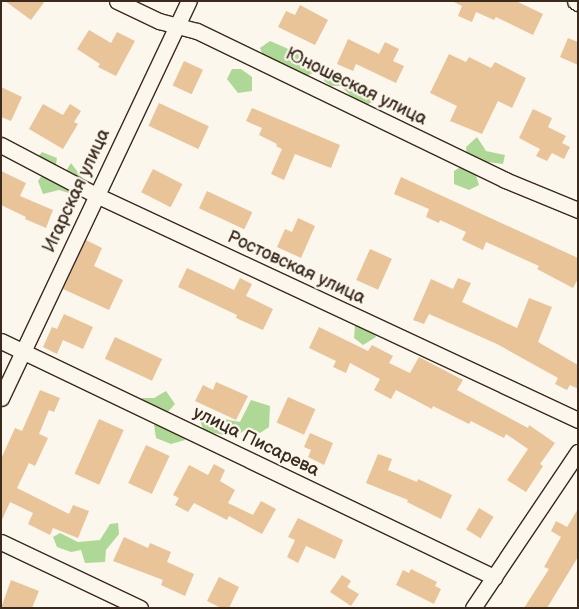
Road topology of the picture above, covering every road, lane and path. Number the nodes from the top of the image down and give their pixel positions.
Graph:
1 (117, 1) edge
2 (189, 1) edge
3 (177, 26) junction
4 (1, 145) edge
5 (96, 195) junction
6 (578, 210) edge
7 (1, 341) edge
8 (22, 351) junction
9 (1, 398) edge
10 (578, 420) edge
11 (578, 452) edge
12 (1, 542) edge
13 (494, 577) junction
14 (140, 608) edge
15 (474, 608) edge

1 - 3 street, Юношеская улица
2 - 3 street, Игарская улица
3 - 5 street, Игарская улица
3 - 6 street, Юношеская улица
4 - 5 street, Ростовская улица
5 - 8 street, Игарская улица
5 - 10 street, Ростовская улица
7 - 8 street, улица Писарева
8 - 9 street, Игарская улица
8 - 13 street, улица Писарева
11 - 13 street
12 - 14 street
13 - 15 street

